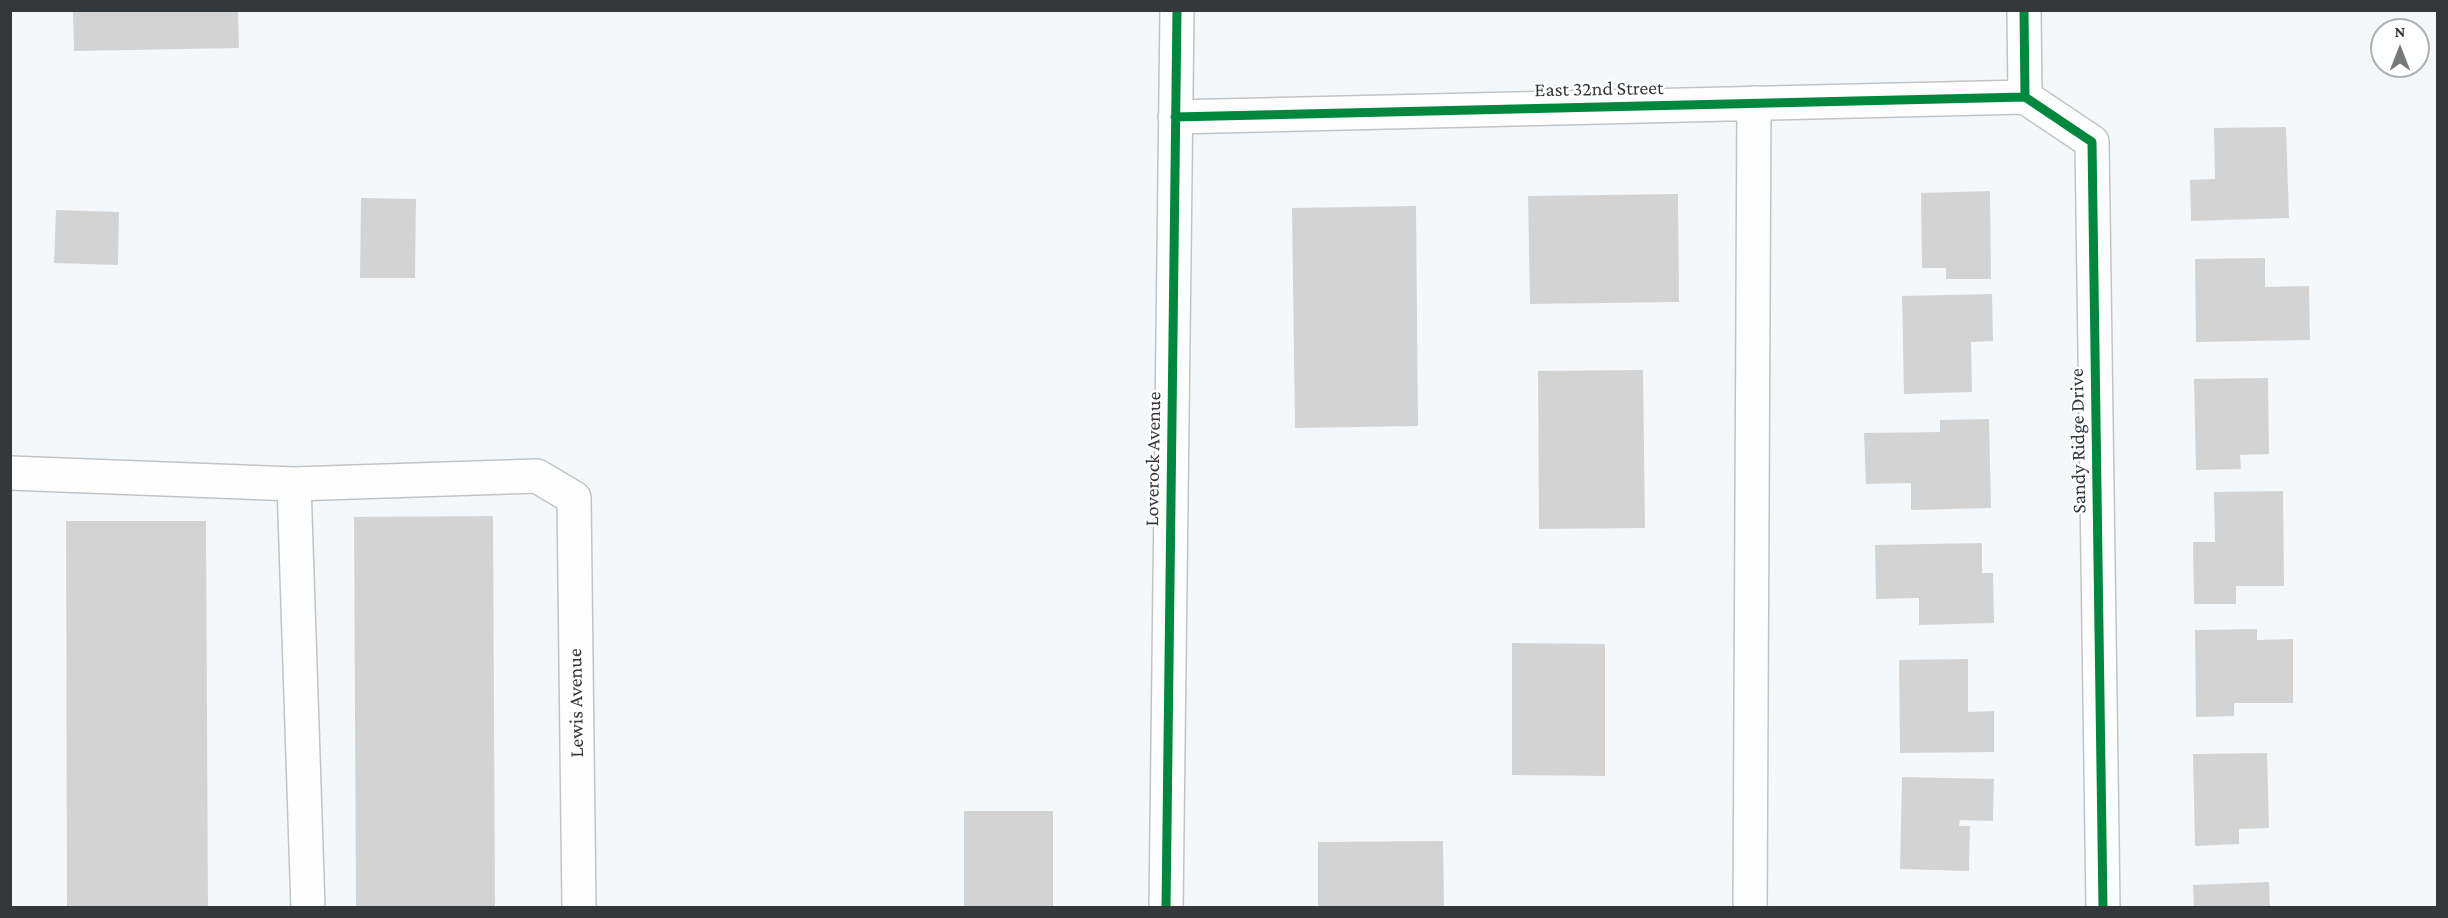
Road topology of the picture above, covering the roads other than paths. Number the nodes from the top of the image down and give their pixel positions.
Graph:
1 (1177, 10) edge
2 (2024, 10) edge
3 (2025, 97) junction
4 (1754, 104) junction
5 (1175, 117) junction
6 (10, 473) edge
7 (294, 484) junction
8 (308, 908) edge
9 (579, 908) edge
10 (1166, 908) edge
11 (1750, 908) edge
12 (2103, 908) edge

1 - 5 street, Loverock Avenue
2 - 3 street
3 - 4 street, East 32nd Street
3 - 12 street, Sandy Ridge Drive
4 - 5 street, East 32nd Street
4 - 11 street
5 - 10 street, Loverock Avenue
6 - 7 street
7 - 8 street
7 - 9 street, Lewis Avenue

